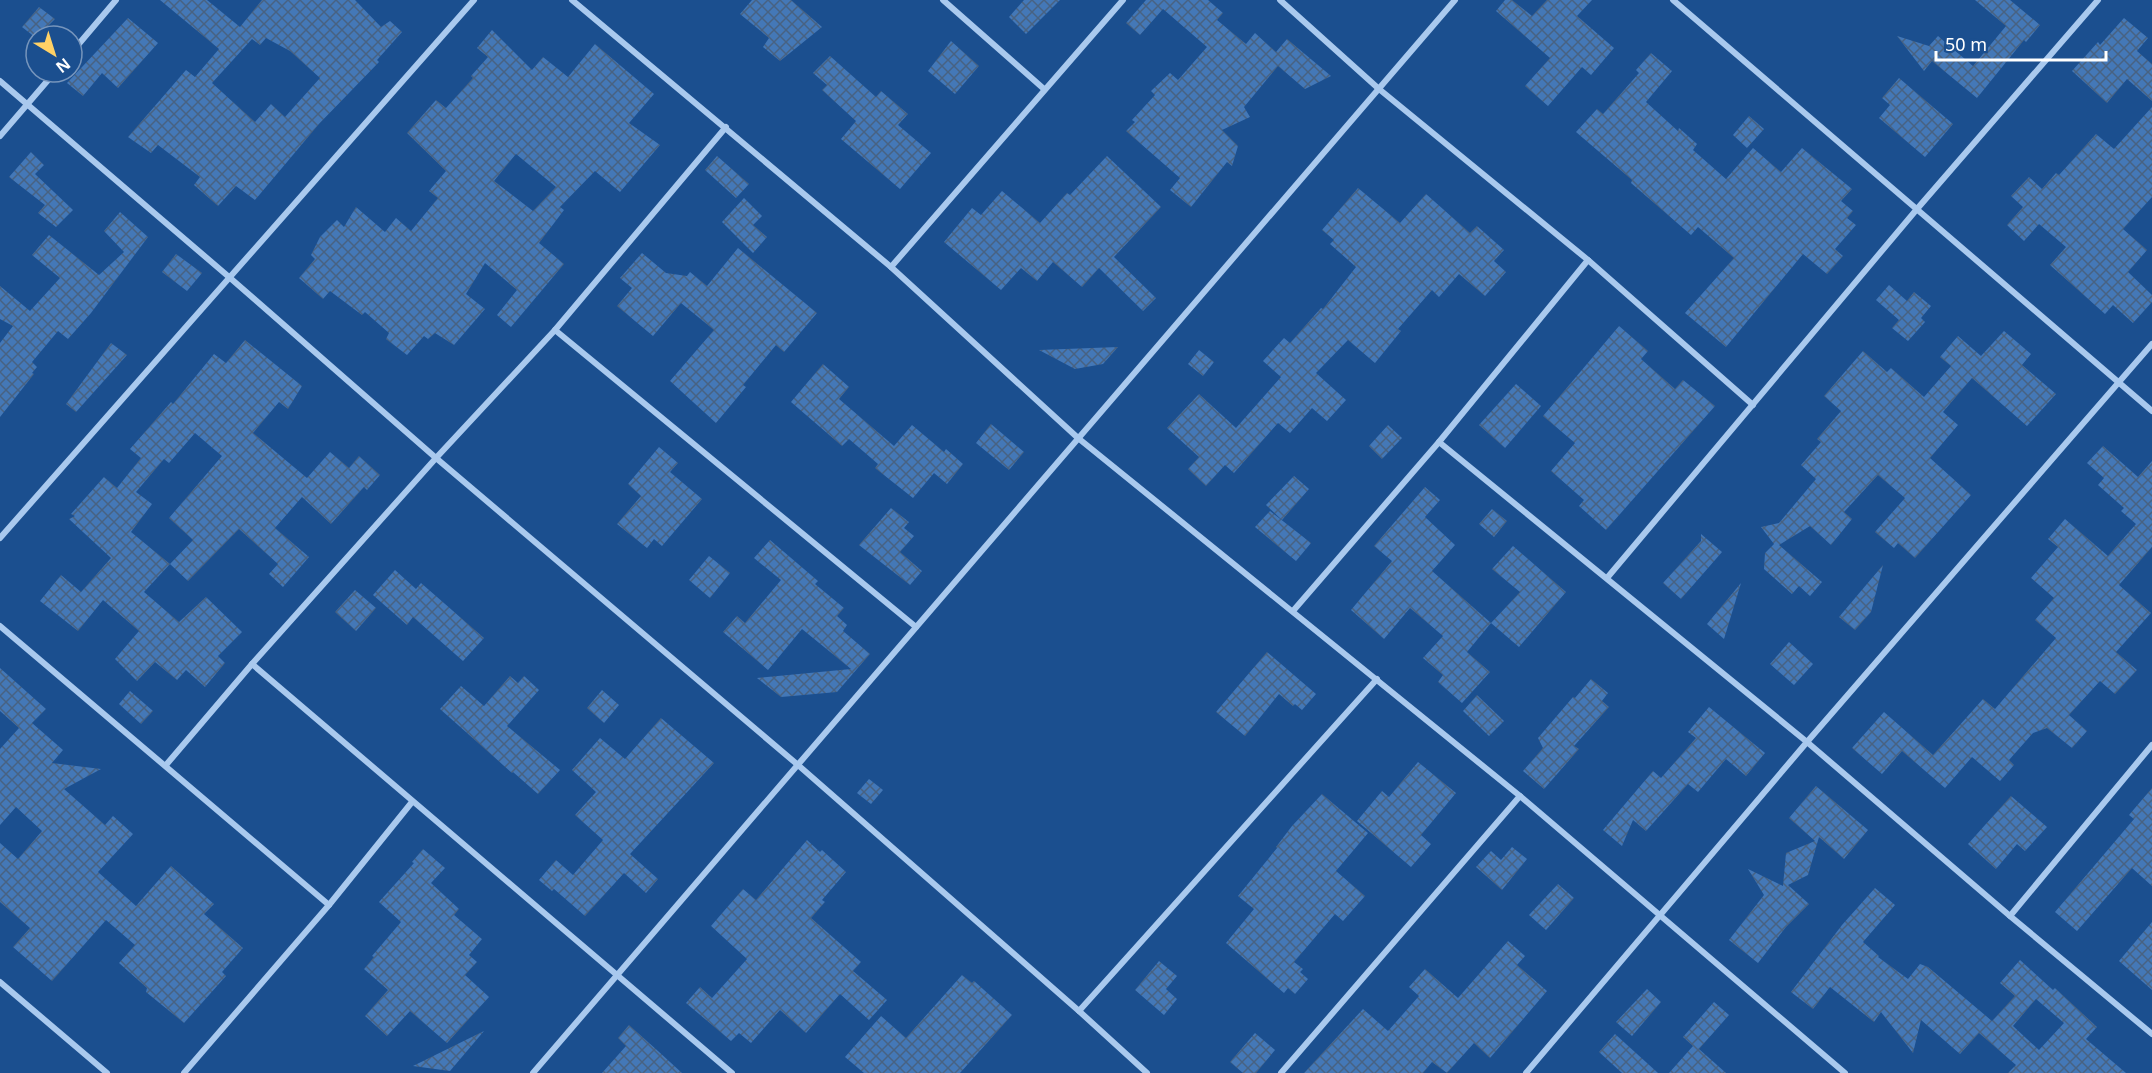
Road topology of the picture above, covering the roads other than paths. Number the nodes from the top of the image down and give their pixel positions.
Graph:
1 (116, 0) edge
2 (474, 0) edge
3 (573, 0) edge
4 (943, 0) edge
5 (1123, 0) edge
6 (1280, 0) edge
7 (1455, 0) edge
8 (1673, 0) edge
9 (2097, 0) edge
10 (84, 38) edge
11 (0, 81) edge
12 (45, 84) edge
13 (1044, 89) junction
14 (1378, 89) junction
15 (27, 105) junction
16 (726, 127) junction
17 (0, 136) edge
18 (1917, 209) junction
19 (1588, 260) junction
20 (891, 267) junction
21 (230, 277) junction
22 (555, 330) junction
23 (2152, 344) edge
24 (2120, 383) junction
25 (1753, 405) junction
26 (2152, 411) edge
27 (1078, 438) junction
28 (1439, 442) junction
29 (436, 458) junction
30 (0, 538) edge
31 (1607, 578) junction
32 (1293, 611) junction
33 (0, 626) edge
34 (916, 627) junction
35 (252, 664) junction
36 (1377, 679) junction
37 (1807, 742) junction
38 (2152, 745) edge
39 (2145, 754) junction
40 (2152, 760) edge
41 (166, 765) junction
42 (798, 765) junction
43 (1520, 796) junction
44 (412, 802) junction
45 (329, 905) junction
46 (1660, 915) junction
47 (2010, 916) junction
48 (617, 975) junction
49 (0, 982) edge
50 (1079, 1011) junction
51 (2152, 1034) edge
52 (107, 1073) edge
53 (184, 1073) edge
54 (533, 1073) edge
55 (732, 1073) edge
56 (1147, 1073) edge
57 (1281, 1073) edge
58 (1526, 1073) edge
59 (1845, 1073) edge

1 - 10 street
2 - 21 street
3 - 16 street
4 - 13 street
5 - 13 street
6 - 14 street
7 - 14 street
8 - 18 street
9 - 18 street
11 - 15 street
12 - 15 street
13 - 20 street
14 - 19 street
14 - 27 street
15 - 17 street
15 - 21 street
16 - 20 street
16 - 22 street
18 - 24 street
18 - 25 street
19 - 25 street
19 - 28 street
20 - 27 street
21 - 29 street
21 - 30 street
22 - 29 street
22 - 34 street
23 - 24 street
24 - 26 street
24 - 37 street
25 - 31 street
27 - 32 street
27 - 34 street
28 - 31 street
28 - 32 street
29 - 35 street
29 - 42 street
31 - 37 street
32 - 36 street
33 - 41 street
34 - 42 street
35 - 41 street
35 - 44 street
36 - 43 street
36 - 50 street
37 - 46 street
37 - 47 street
38 - 39 street
39 - 40 street
39 - 47 street
41 - 45 street
42 - 48 street
42 - 50 street
43 - 46 street
43 - 57 street
44 - 45 street
44 - 48 street
45 - 53 street
46 - 58 street
46 - 59 street
47 - 51 street
48 - 54 street
48 - 55 street
49 - 52 street
50 - 56 street

